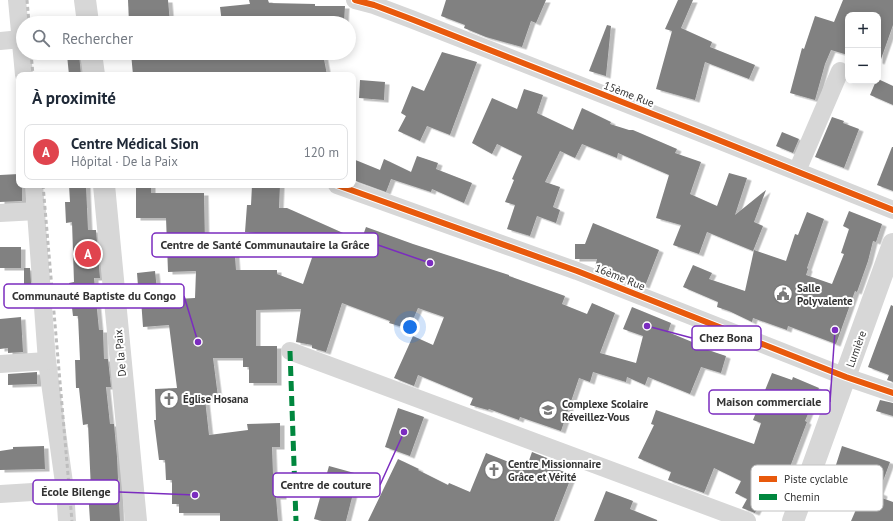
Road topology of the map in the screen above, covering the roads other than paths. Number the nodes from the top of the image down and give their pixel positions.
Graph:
1 (17, 0) edge
2 (85, 0) edge
3 (356, 0) edge
4 (375, 2) edge
5 (19, 16) edge
6 (87, 16) edge
7 (16, 39) edge
8 (0, 41) edge
9 (23, 60) edge
10 (92, 60) edge
11 (840, 71) dead end
12 (24, 72) edge
13 (94, 72) edge
14 (797, 171) junction
15 (34, 188) edge
16 (104, 188) edge
17 (345, 188) edge
18 (893, 210) edge
19 (37, 211) junction
20 (0, 213) edge
21 (893, 244) edge
22 (290, 351) dead end
23 (47, 361) junction
24 (0, 364) edge
25 (846, 377) junction
26 (893, 393) edge
27 (814, 465) edge
28 (65, 490) junction
29 (0, 494) edge
30 (797, 511) edge
31 (67, 521) edge
32 (136, 521) edge
33 (748, 521) edge
34 (793, 521) edge

1 - 5 street
2 - 6 street
3 - 4 street, 15ème Rue
4 - 14 street, 15ème Rue
7 - 8 street
9 - 12 street
10 - 13 street
11 - 14 street
14 - 18 street, 15ème Rue
15 - 19 street
16 - 32 street, De la Paix
17 - 25 street, 16ème Rue
19 - 20 street
19 - 23 street
21 - 25 street, Lumière
22 - 33 street
23 - 24 street
23 - 28 street
25 - 26 street, 16ème Rue
25 - 27 street, Lumière
28 - 29 street
28 - 31 street
30 - 34 street, Lumière

